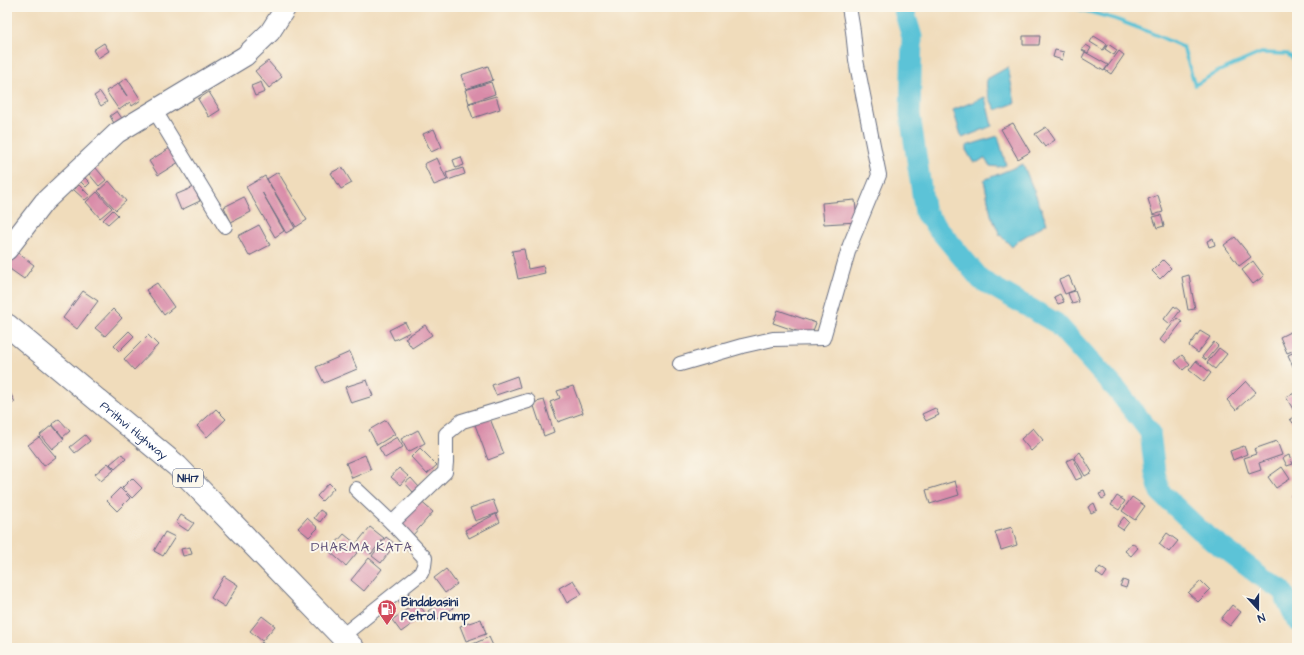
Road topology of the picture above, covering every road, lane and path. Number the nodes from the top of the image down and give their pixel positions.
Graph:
1 (286, 7) edge
2 (849, 7) edge
3 (155, 111) junction
4 (225, 226) dead end
5 (7, 250) edge
6 (7, 325) edge
7 (680, 364) dead end
8 (528, 401) dead end
9 (356, 489) dead end
10 (392, 523) junction
11 (347, 642) edge

1 - 3 main road
2 - 7 street
3 - 4 street
3 - 5 main road
6 - 11 highway, Prithvi Highway / NH17
8 - 10 street
9 - 10 street
10 - 11 street

